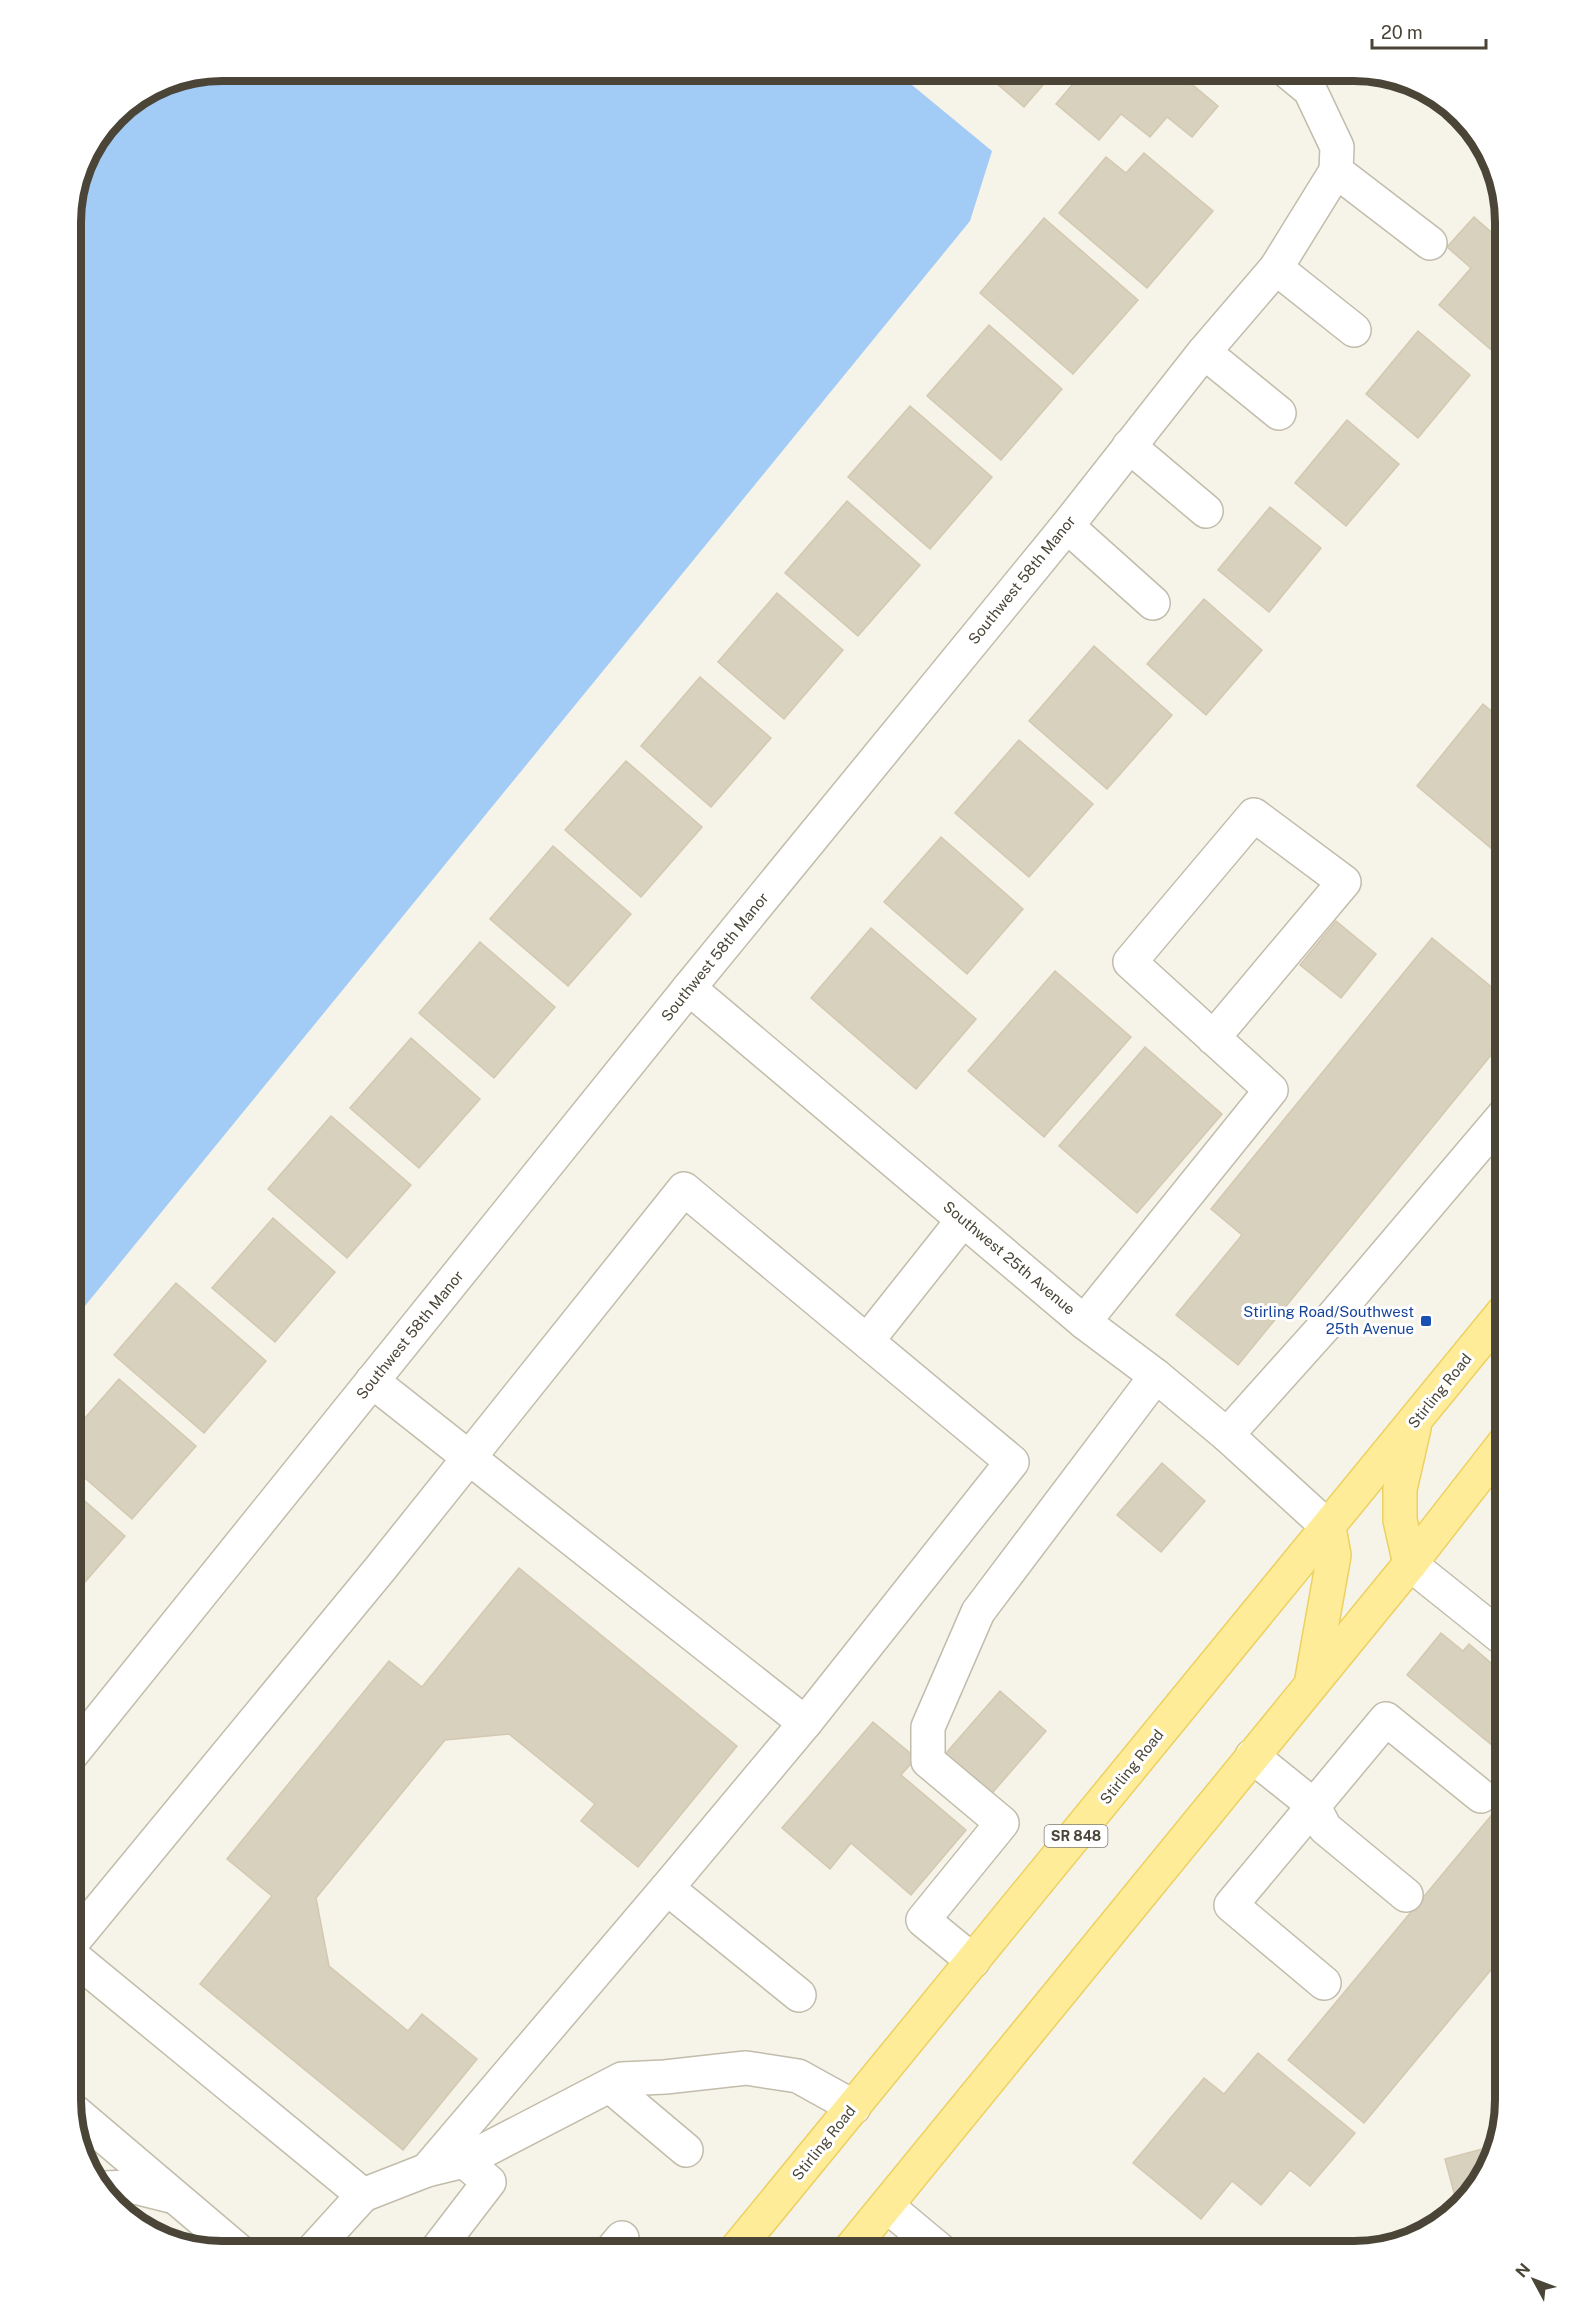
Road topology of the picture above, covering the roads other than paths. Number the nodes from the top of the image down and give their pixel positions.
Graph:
1 (1299, 81) edge
2 (1336, 159) junction
3 (1430, 243) dead end
4 (1276, 268) junction
5 (1354, 330) dead end
6 (1204, 352) junction
7 (1279, 414) dead end
8 (1129, 446) junction
9 (1206, 512) dead end
10 (1067, 526) junction
11 (1153, 603) dead end
12 (689, 988) junction
13 (1213, 1038) junction
14 (1495, 1137) edge
15 (963, 1220) junction
16 (1084, 1322) junction
17 (1495, 1324) edge
18 (867, 1341) junction
19 (1156, 1376) junction
20 (372, 1381) junction
21 (1416, 1420) junction
22 (1227, 1435) junction
23 (1495, 1456) edge
24 (470, 1457) junction
25 (1329, 1527) junction
26 (1410, 1564) junction
27 (1495, 1631) edge
28 (1311, 1684) junction
29 (805, 1723) junction
30 (81, 1741) edge
31 (1252, 1756) junction
32 (1480, 1796) dead end
33 (1313, 1805) junction
34 (667, 1888) junction
35 (1406, 1895) dead end
36 (81, 1931) edge
37 (973, 1961) junction
38 (81, 1964) edge
39 (1324, 1983) dead end
40 (799, 1995) dead end
41 (610, 2086) junction
42 (854, 2107) junction
43 (82, 2119) edge
44 (686, 2150) dead end
45 (464, 2161) junction
46 (427, 2170) junction
47 (112, 2188) edge
48 (363, 2196) junction
49 (176, 2197) junction
50 (887, 2205) junction
51 (227, 2241) edge
52 (321, 2241) edge
53 (444, 2241) edge
54 (743, 2241) edge
55 (857, 2241) edge
56 (929, 2241) edge

1 - 2 street
2 - 3 street
2 - 4 street, Southwest 58th Manor
4 - 5 street
4 - 6 street, Southwest 58th Manor
6 - 7 street
6 - 8 street, Southwest 58th Manor
8 - 9 street
8 - 10 street, Southwest 58th Manor
10 - 11 street
10 - 12 street, Southwest 58th Manor
12 - 15 street, Southwest 25th Avenue
12 - 20 street, Southwest 58th Manor
13 - 13 street
13 - 16 street
14 - 22 street
15 - 16 street, Southwest 25th Avenue
15 - 18 street
16 - 19 street, Southwest 25th Avenue
17 - 21 main road, Stirling Road / SR 848
18 - 24 street
18 - 29 street
19 - 22 street, Southwest 25th Avenue
19 - 37 street
20 - 24 street
20 - 30 street, Southwest 58th Manor
21 - 25 main road, Stirling Road / SR 848
21 - 26 main road
22 - 25 street, Southwest 25th Avenue
23 - 26 main road
24 - 29 street
24 - 36 street
25 - 28 main road
25 - 37 main road, Stirling Road / SR 848
26 - 27 street
26 - 28 main road
28 - 31 main road
29 - 34 street
31 - 33 street
31 - 50 main road
32 - 33 street
33 - 35 street
33 - 39 street
34 - 40 street
34 - 46 street
37 - 42 main road, Stirling Road / SR 848
38 - 48 street
41 - 42 street
41 - 44 street
41 - 45 street
42 - 54 main road, Stirling Road / SR 848
43 - 49 street
45 - 46 street
45 - 53 street
46 - 48 street
47 - 49 street
48 - 52 street
49 - 51 street
50 - 55 main road
50 - 56 street

